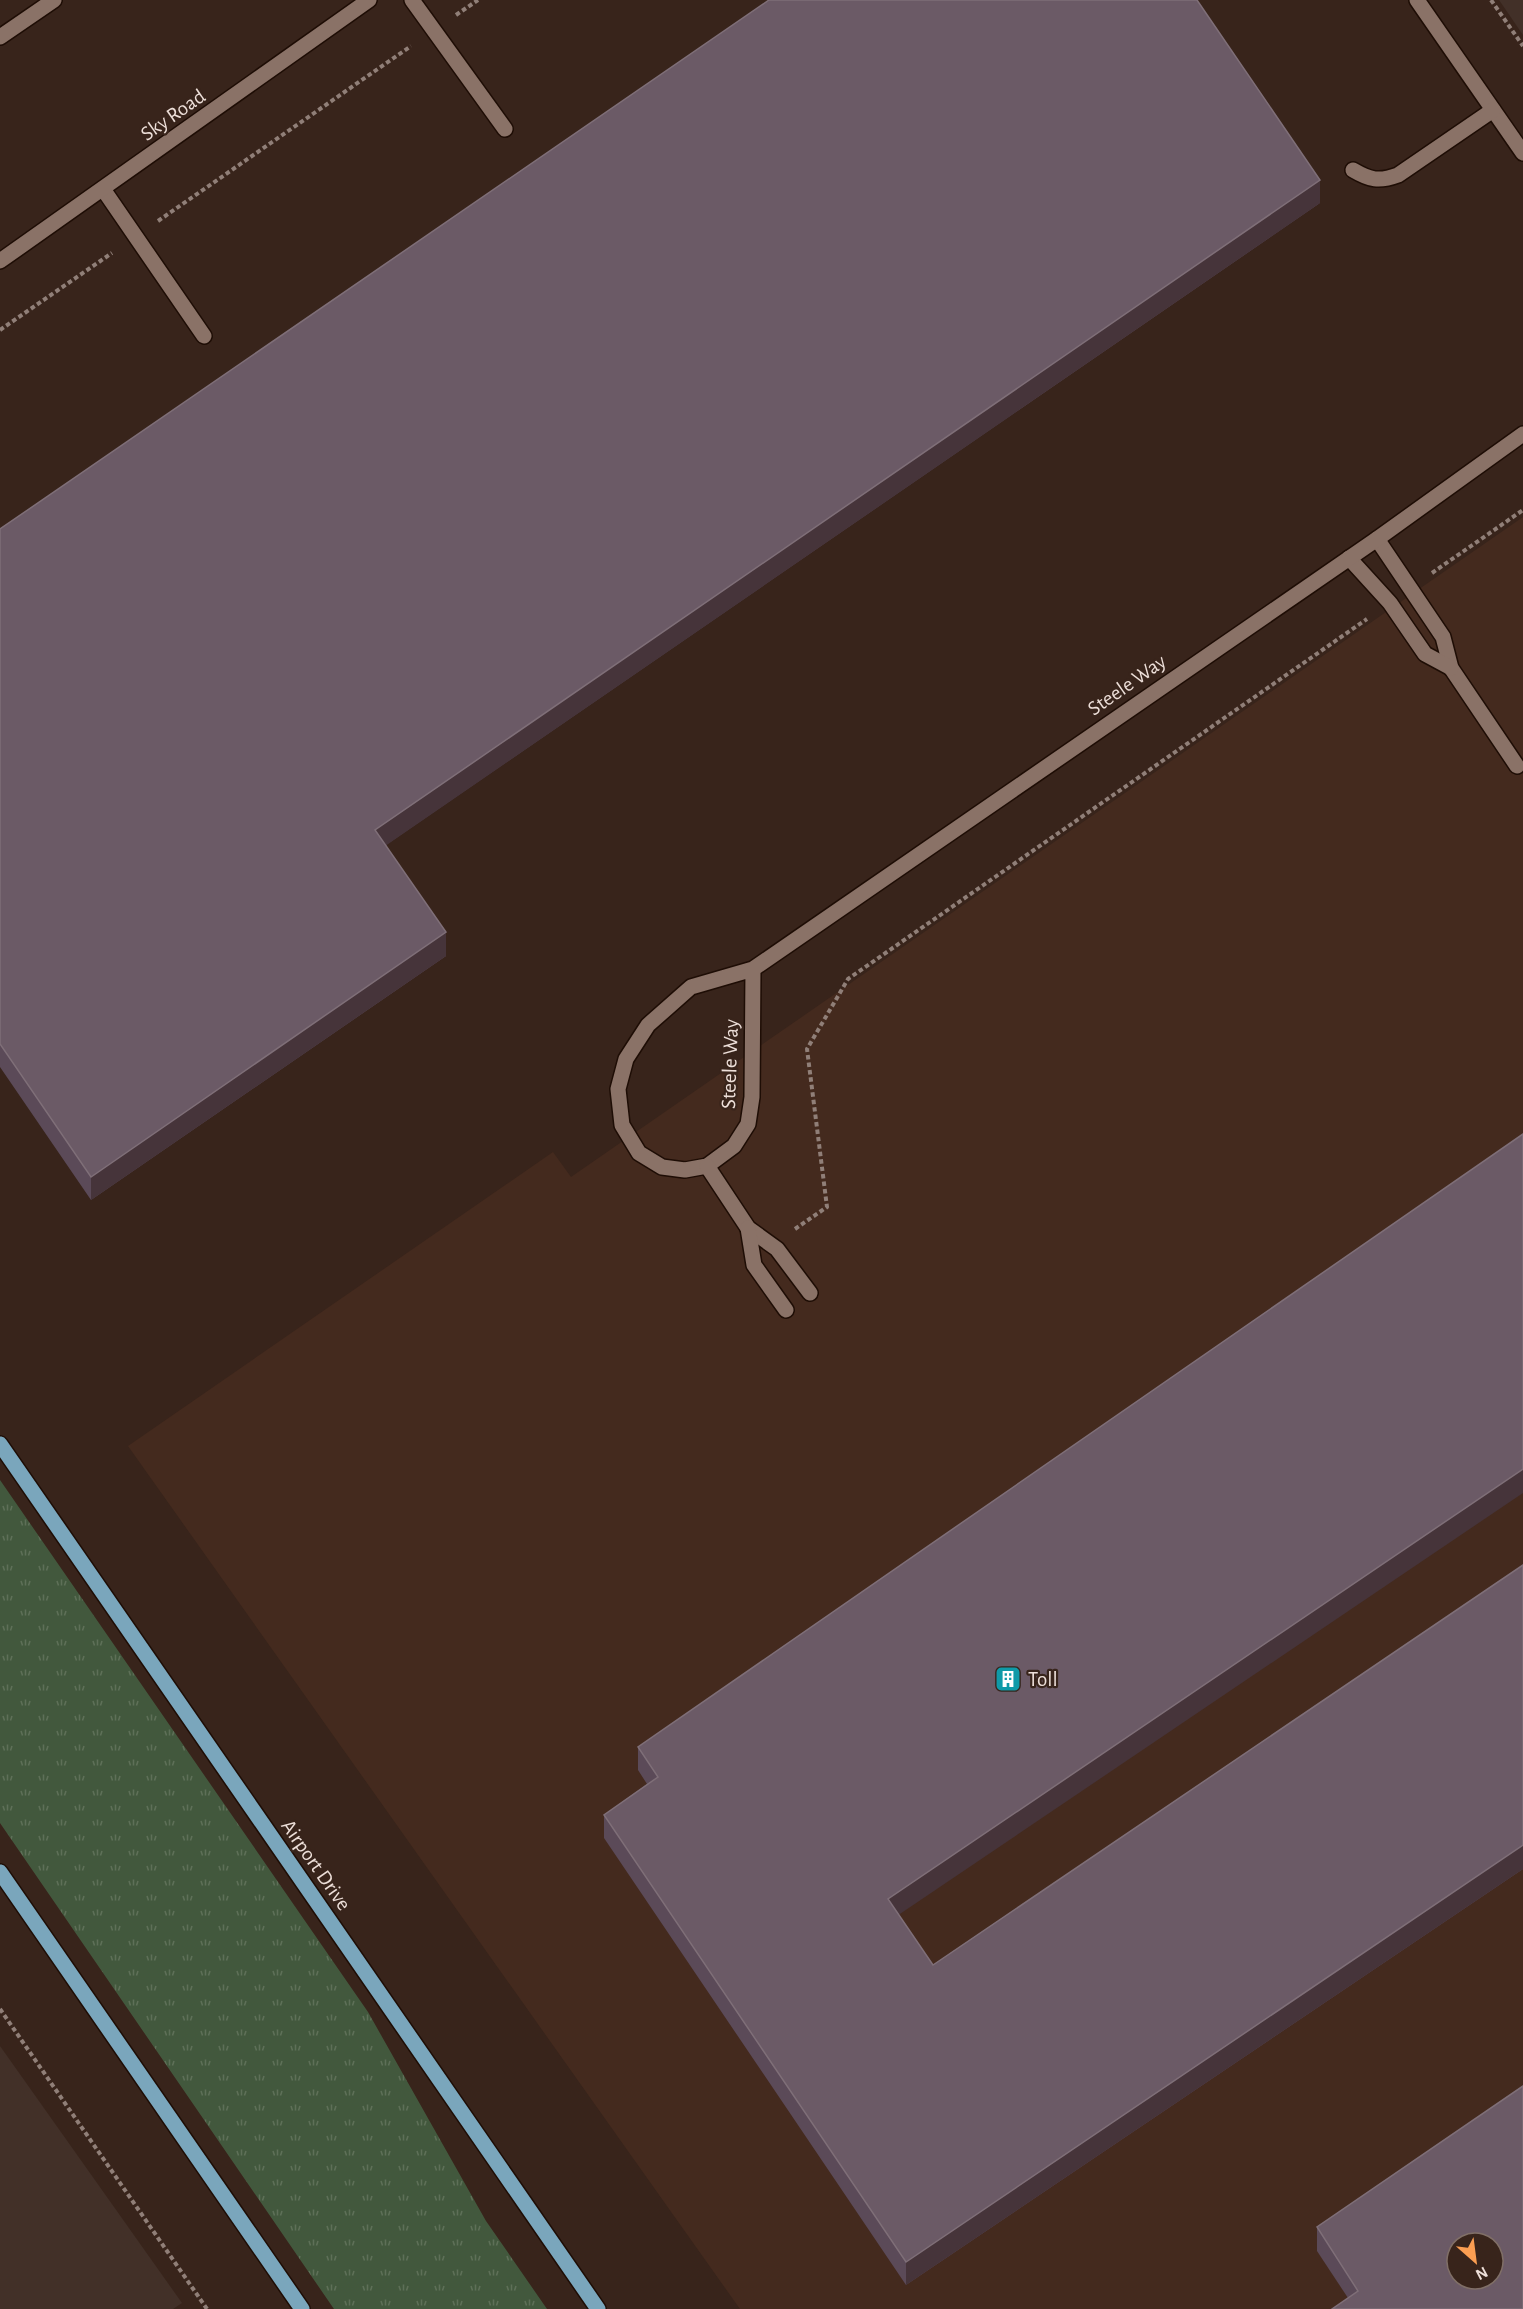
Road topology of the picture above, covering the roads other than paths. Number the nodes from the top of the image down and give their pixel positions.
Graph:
1 (54, 0) edge
2 (369, 0) edge
3 (412, 0) edge
4 (1417, 0) edge
5 (0, 37) edge
6 (1493, 110) junction
7 (505, 129) dead end
8 (1523, 153) edge
9 (1353, 170) dead end
10 (103, 189) junction
11 (0, 261) edge
12 (204, 336) dead end
13 (1523, 434) edge
14 (1377, 539) junction
15 (1349, 558) junction
16 (1450, 668) junction
17 (1518, 766) dead end
18 (753, 969) junction
19 (707, 1166) junction
20 (748, 1228) junction
21 (810, 1293) dead end
22 (786, 1310) dead end
23 (0, 1444) edge
24 (0, 1872) edge
25 (302, 2309) edge
26 (598, 2309) edge

1 - 5 street
2 - 10 street, Sky Road
3 - 7 street
4 - 6 street
6 - 8 street
6 - 9 street
10 - 11 street, Sky Road
10 - 12 street
13 - 14 street, Steele Way
14 - 15 street, Steele Way
14 - 16 street
15 - 16 street
15 - 18 street, Steele Way
16 - 17 street
18 - 19 street, Steele Way
18 - 19 street, Steele Way
19 - 20 street
20 - 21 street
20 - 22 street
23 - 26 main road, Airport Drive
24 - 25 main road

